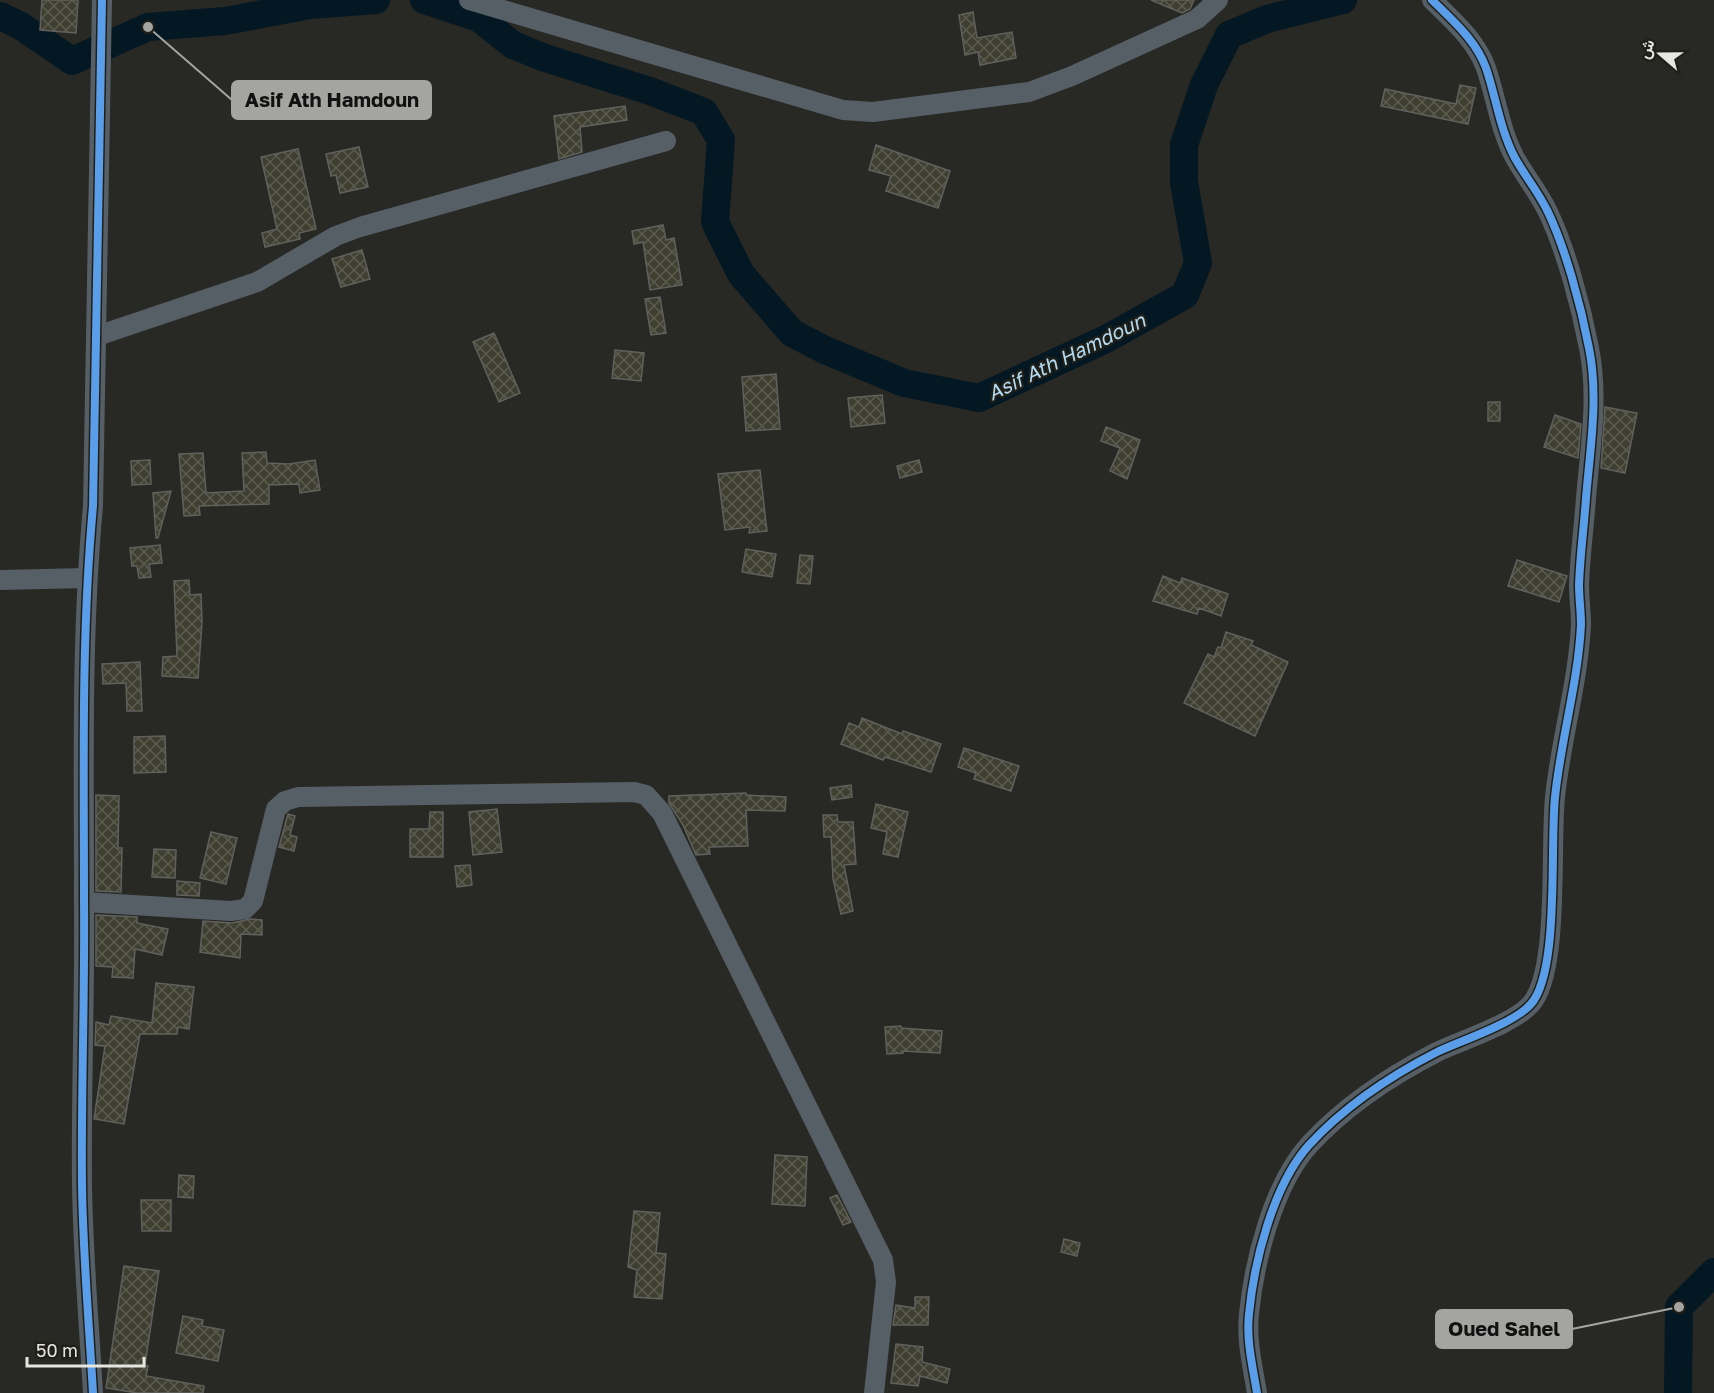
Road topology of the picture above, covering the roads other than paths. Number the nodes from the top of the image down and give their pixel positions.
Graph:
1 (102, 0) edge
2 (469, 0) edge
3 (1218, 0) edge
4 (1432, 0) edge
5 (666, 141) dead end
6 (97, 336) junction
7 (87, 578) junction
8 (0, 580) edge
9 (84, 902) junction
10 (93, 1393) edge
11 (874, 1393) edge
12 (1257, 1393) edge

1 - 6 street
2 - 3 street
4 - 12 street
5 - 6 street
6 - 7 street
7 - 8 street
7 - 9 street
9 - 10 street
9 - 11 street

